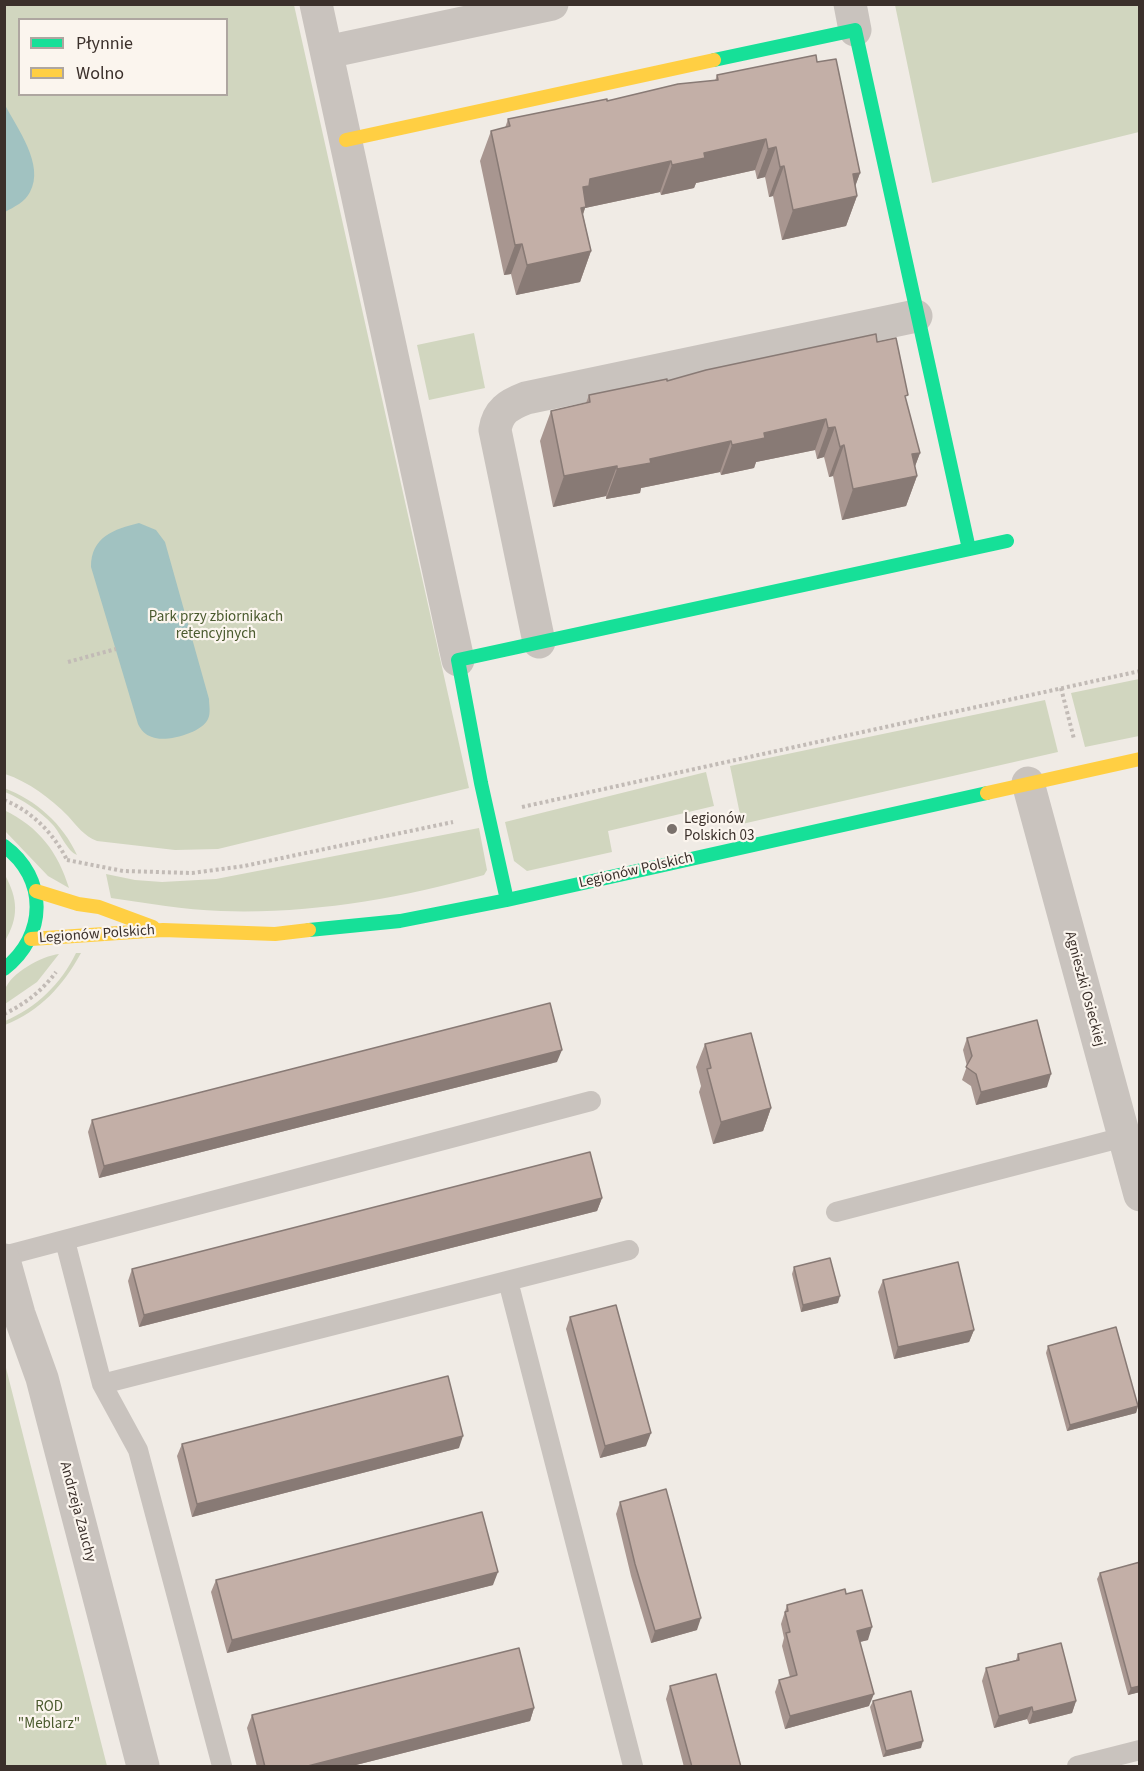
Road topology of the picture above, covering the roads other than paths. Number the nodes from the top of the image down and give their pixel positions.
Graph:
1 (316, 4) edge
2 (552, 4) edge
3 (852, 17) edge
4 (327, 52) junction
5 (346, 140) junction
6 (916, 316) junction
7 (1007, 541) dead end
8 (969, 549) junction
9 (539, 642) junction
10 (458, 660) junction
11 (1140, 759) edge
12 (1028, 783) junction
13 (4, 846) edge
14 (36, 891) junction
15 (507, 900) junction
16 (163, 930) junction
17 (31, 939) junction
18 (4, 969) edge
19 (591, 1101) dead end
20 (1124, 1137) junction
21 (1140, 1195) edge
22 (836, 1212) dead end
23 (65, 1241) junction
24 (629, 1250) dead end
25 (4, 1258) edge
26 (508, 1281) junction
27 (102, 1384) junction
28 (1140, 1750) edge
29 (142, 1767) edge
30 (222, 1767) edge
31 (633, 1767) edge
32 (1077, 1767) edge

1 - 4 street
2 - 4 street
3 - 5 street
3 - 6 street
4 - 5 street
5 - 10 street
6 - 8 street
6 - 9 street
7 - 8 street
8 - 9 street
9 - 10 street
10 - 15 street
11 - 12 street, Legionów Polskich
12 - 15 street, Legionów Polskich
12 - 20 street, Agnieszki Osieckiej
13 - 14 street
14 - 16 street, Legionów Polskich
14 - 17 street
15 - 16 street, Legionów Polskich
16 - 17 street, Legionów Polskich
17 - 18 street
19 - 23 lane
20 - 21 street, Agnieszki Osieckiej
20 - 22 lane
23 - 25 lane
23 - 27 lane
24 - 26 lane
25 - 29 street, Andrzeja Zauchy
26 - 27 lane
26 - 31 lane
27 - 30 lane
28 - 32 lane

